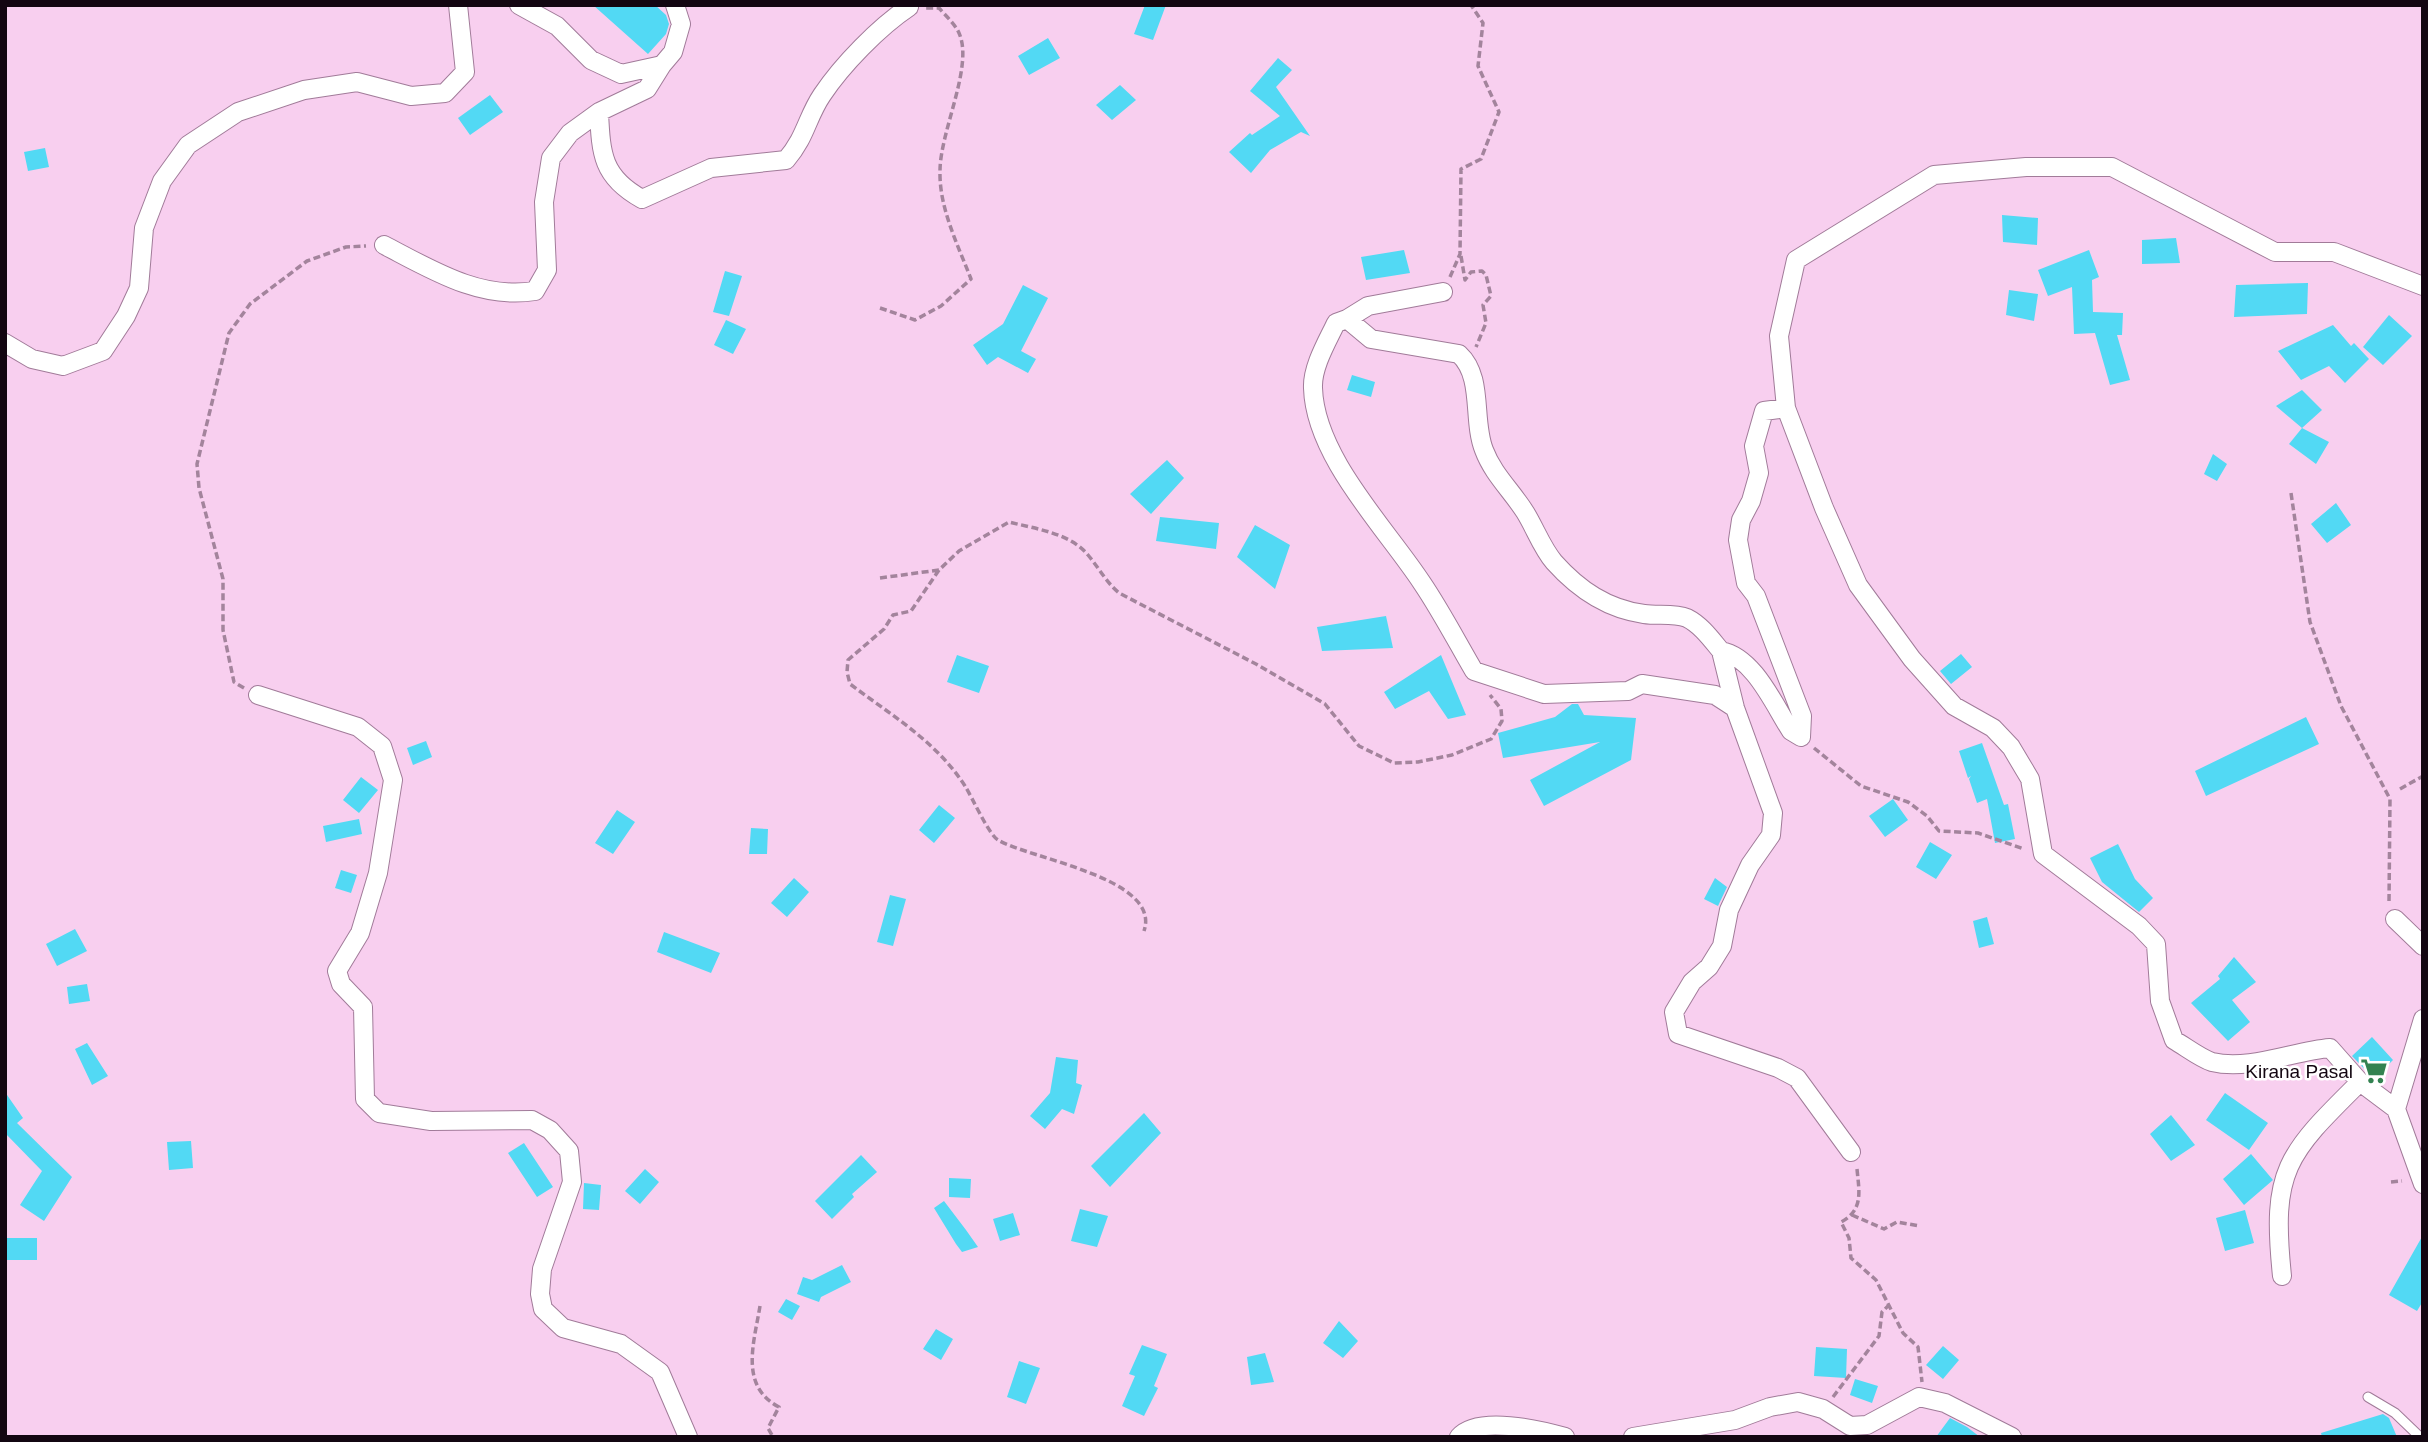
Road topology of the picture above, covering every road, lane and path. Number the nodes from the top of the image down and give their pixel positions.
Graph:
1 (458, 5) edge
2 (519, 5) edge
3 (675, 5) edge
4 (1471, 5) edge
5 (909, 7) joint
6 (662, 65) junction
7 (599, 112) junction
8 (384, 245) joint
9 (1460, 254) junction
10 (2423, 286) edge
11 (1443, 292) joint
12 (880, 308) dead end
13 (1347, 319) junction
14 (5, 343) edge
15 (1466, 361) junction
16 (1786, 408) junction
17 (2291, 493) dead end
18 (939, 570) junction
19 (880, 578) dead end
20 (1721, 651) junction
21 (1474, 671) junction
22 (258, 695) joint
23 (1735, 708) junction
24 (1801, 737) junction
25 (2423, 776) edge
26 (2400, 789) dead end
27 (2043, 853) junction
28 (2395, 919) joint
29 (1144, 931) dead end
30 (2423, 946) edge
31 (2423, 1019) edge
32 (2360, 1083) junction
33 (2396, 1109) junction
34 (1852, 1152) joint
35 (2391, 1182) dead end
36 (2416, 1182) edge
37 (1852, 1215) junction
38 (1920, 1226) dead end
39 (2282, 1276) dead end
40 (1889, 1305) junction
41 (760, 1306) dead end
42 (1919, 1397) junction
43 (2368, 1397) dead end
44 (1822, 1409) junction
45 (1851, 1432) edge
46 (688, 1437) edge
47 (773, 1437) edge
48 (1459, 1437) edge
49 (1565, 1437) edge
50 (1633, 1437) edge
51 (2012, 1437) edge
52 (2420, 1437) edge

1 - 14 street
2 - 6 street
3 - 6 street
4 - 9 path
5 - 7 street
5 - 12 path
6 - 7 street
7 - 8 street
8 - 22 path
9 - 11 path
9 - 15 path
10 - 16 street
11 - 13 street
13 - 15 street
13 - 21 street
15 - 20 street
16 - 24 street
16 - 27 street
17 - 28 path
18 - 19 path
18 - 21 path
18 - 29 path
20 - 23 street
20 - 24 street
21 - 23 street
22 - 46 street
23 - 34 street
24 - 27 path
25 - 26 path
27 - 32 street
28 - 30 street
31 - 33 street
32 - 33 street
32 - 39 street
33 - 36 street
34 - 37 path
35 - 36 path
37 - 38 path
37 - 40 path
40 - 42 path
40 - 44 path
41 - 47 path
42 - 45 street
42 - 51 street
43 - 52 lane
44 - 45 street
44 - 50 street
48 - 49 street

